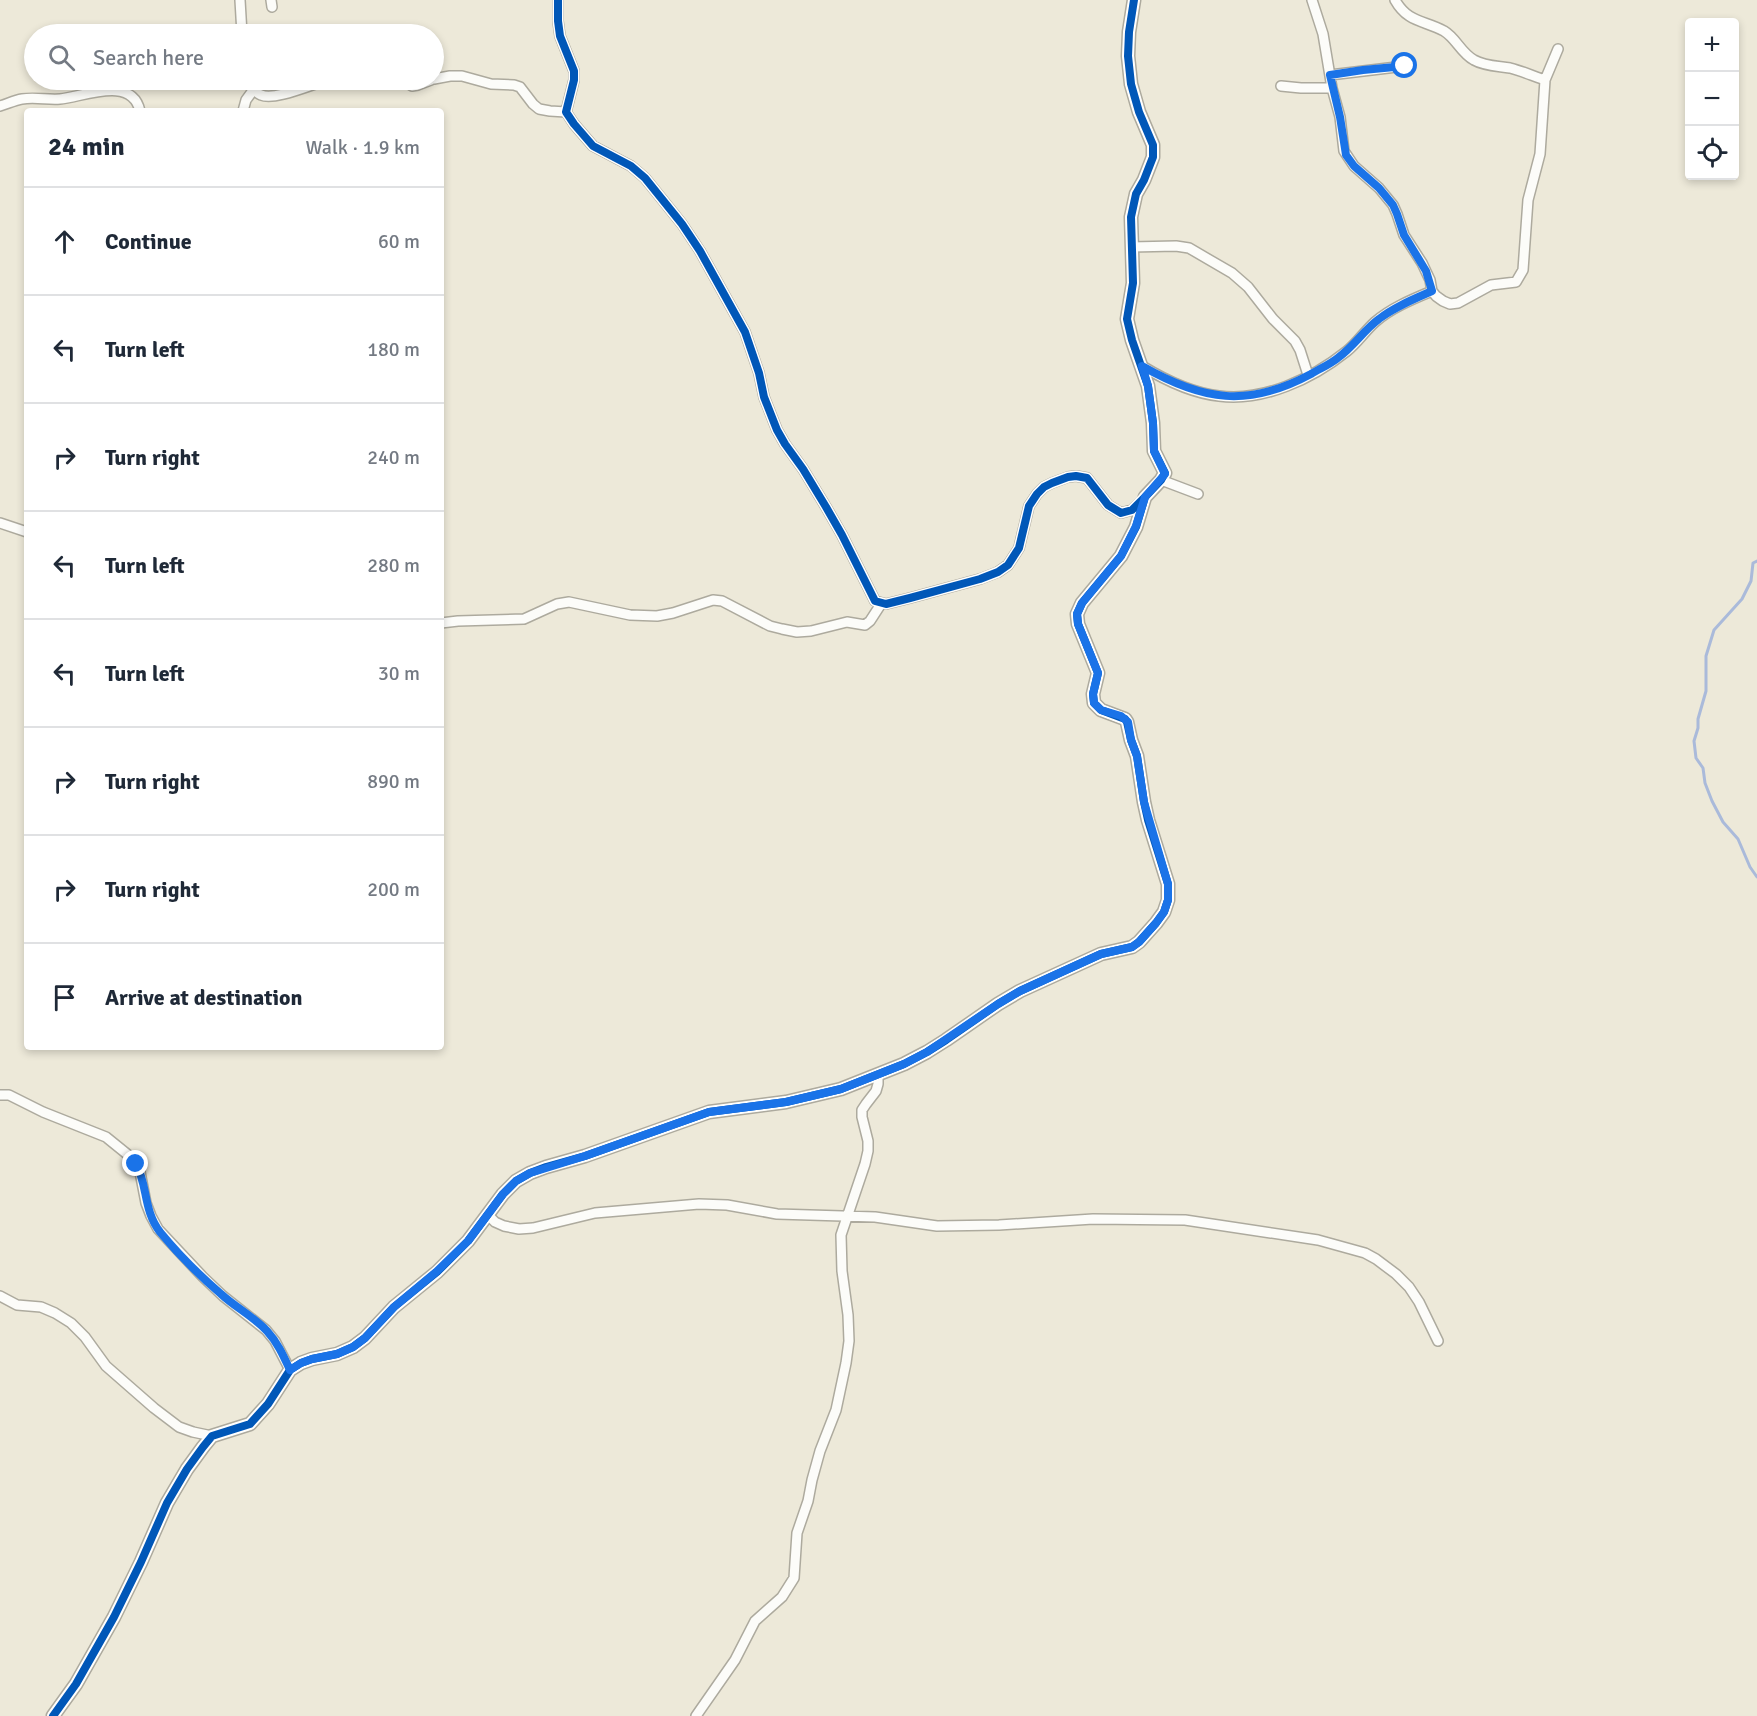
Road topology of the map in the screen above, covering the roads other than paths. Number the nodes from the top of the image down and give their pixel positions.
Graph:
1 (240, 0) edge
2 (558, 0) edge
3 (1134, 0) edge
4 (1312, 0) edge
5 (1395, 0) edge
6 (241, 24) edge
7 (1558, 49) dead end
8 (1405, 66) dead end
9 (1330, 75) junction
10 (444, 77) edge
11 (1545, 80) junction
12 (1281, 86) dead end
13 (1332, 88) junction
14 (114, 90) edge
15 (114, 90) edge
16 (254, 90) joint
17 (296, 90) edge
18 (0, 106) edge
19 (139, 108) edge
20 (244, 108) edge
21 (566, 111) junction
22 (1131, 247) junction
23 (1432, 291) junction
24 (1142, 366) junction
25 (1308, 375) junction
26 (1161, 480) junction
27 (1198, 494) dead end
28 (1145, 497) junction
29 (0, 523) edge
30 (24, 531) edge
31 (881, 604) junction
32 (444, 623) edge
33 (878, 1075) junction
34 (0, 1095) edge
35 (488, 1215) junction
36 (847, 1216) junction
37 (0, 1296) edge
38 (1438, 1341) dead end
39 (290, 1370) junction
40 (212, 1436) junction
41 (53, 1716) edge
42 (696, 1716) edge

1 - 6 street
2 - 21 street
3 - 22 street
4 - 9 street
5 - 11 street
7 - 11 street
8 - 9 street
9 - 13 street
10 - 21 street
11 - 23 street
12 - 13 street
13 - 23 street
14 - 18 street
15 - 19 street
16 - 17 street
16 - 20 street
21 - 31 street
22 - 24 street
22 - 25 street
23 - 25 street
24 - 25 street
24 - 26 street
26 - 27 street
26 - 28 street
28 - 31 street
28 - 33 street
29 - 30 street
31 - 32 street
33 - 35 street
33 - 36 street
34 - 39 street
35 - 36 street
35 - 39 street
36 - 38 street
36 - 42 street
37 - 40 street
39 - 40 street
40 - 41 street

